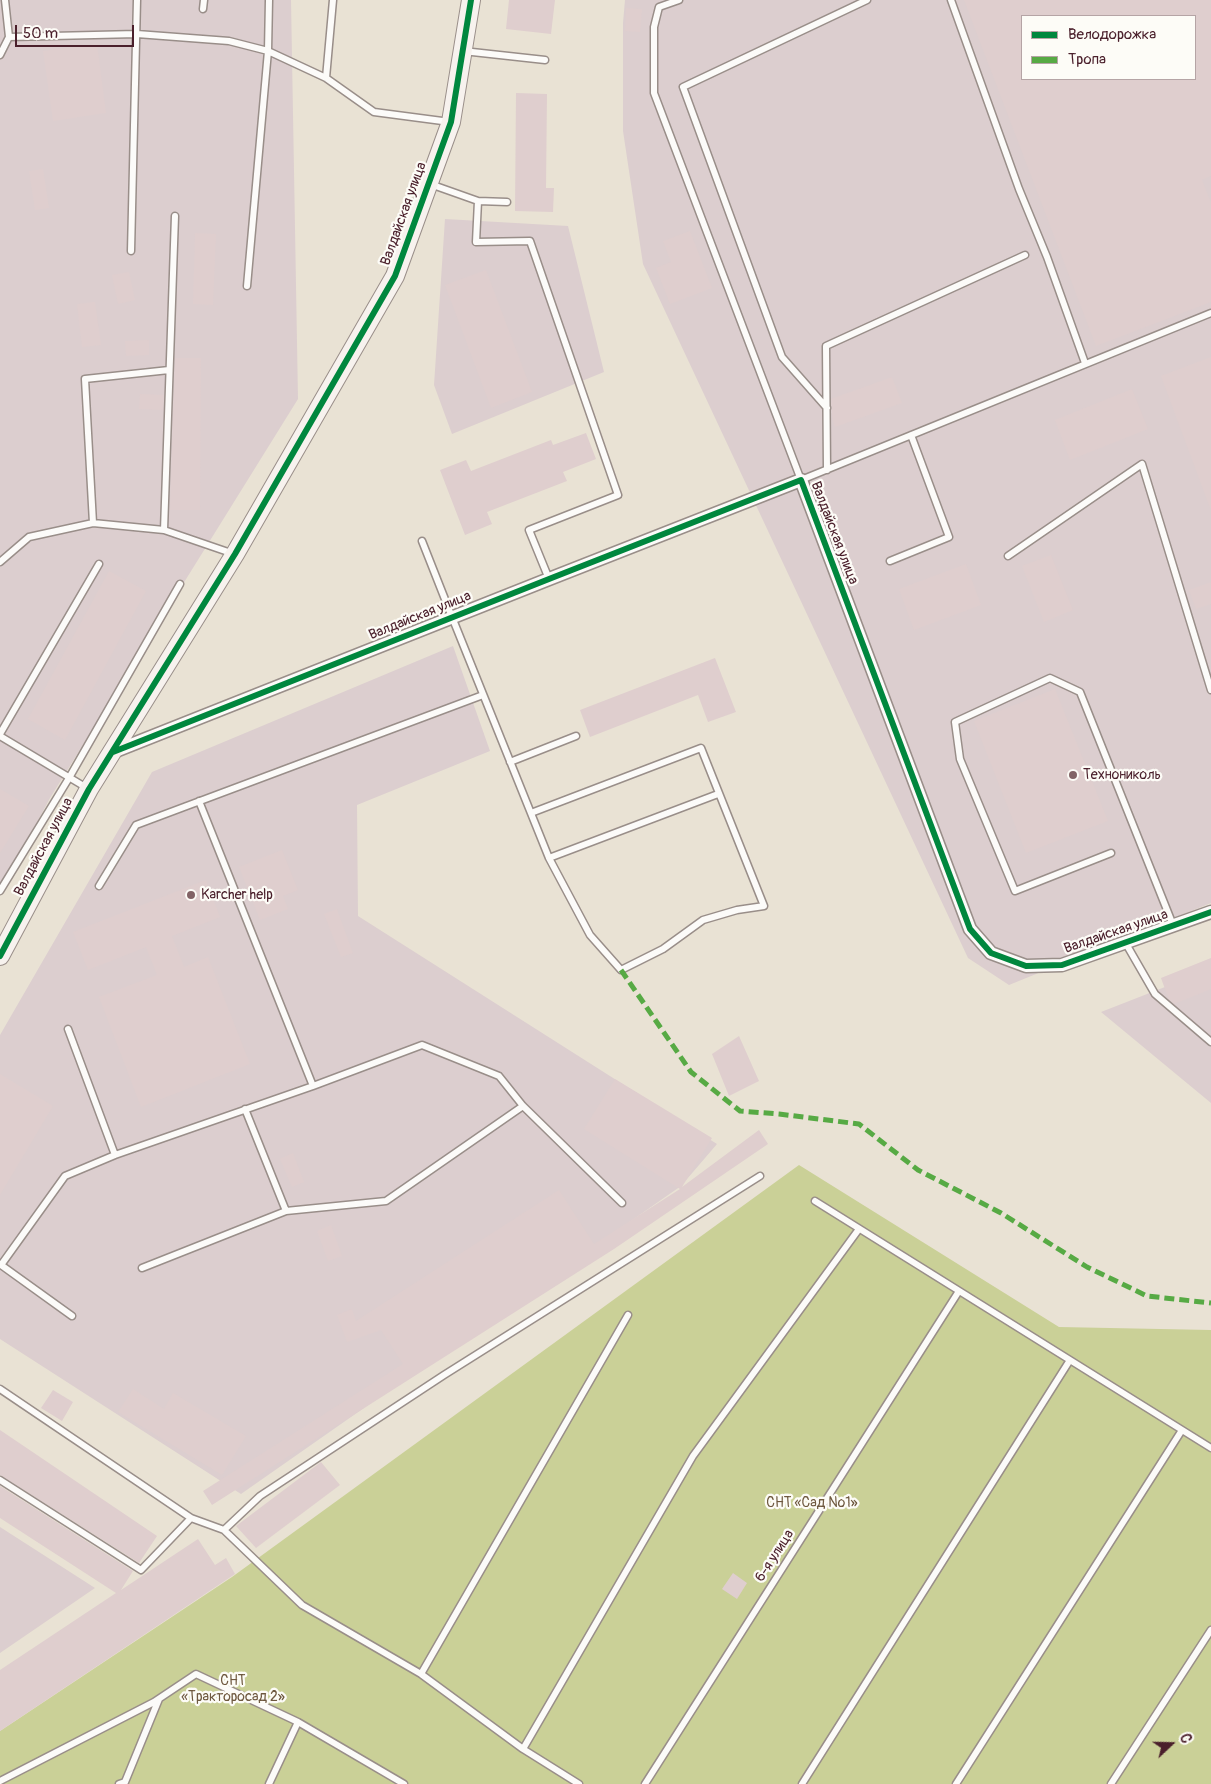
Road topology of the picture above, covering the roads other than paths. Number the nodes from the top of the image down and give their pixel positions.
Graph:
1 (5, 0) edge
2 (137, 0) edge
3 (204, 0) edge
4 (270, 0) edge
5 (333, 0) edge
6 (471, 0) edge
7 (679, 0) edge
8 (867, 0) edge
9 (951, 0) edge
10 (203, 9) dead end
11 (137, 34) junction
12 (9, 36) junction
13 (268, 51) junction
14 (462, 51) junction
15 (0, 55) edge
16 (544, 60) dead end
17 (326, 78) junction
18 (451, 122) junction
19 (429, 183) junction
20 (478, 201) junction
21 (507, 202) dead end
22 (175, 216) dead end
23 (130, 250) dead end
24 (1025, 255) dead end
25 (247, 286) dead end
26 (1211, 314) edge
27 (1086, 363) junction
28 (170, 370) junction
29 (826, 408) junction
30 (911, 435) junction
31 (827, 470) junction
32 (801, 480) junction
33 (92, 523) junction
34 (164, 530) junction
35 (422, 541) dead end
36 (235, 554) junction
37 (1008, 556) dead end
38 (890, 561) dead end
39 (0, 562) edge
40 (99, 564) dead end
41 (549, 579) junction
42 (180, 584) dead end
43 (452, 617) junction
44 (1211, 690) edge
45 (483, 695) junction
46 (0, 735) edge
47 (576, 736) dead end
48 (113, 752) junction
49 (510, 762) junction
50 (69, 778) junction
51 (89, 789) junction
52 (718, 794) junction
53 (199, 801) junction
54 (531, 813) junction
55 (1111, 853) dead end
56 (549, 858) junction
57 (99, 886) dead end
58 (0, 891) edge
59 (1211, 912) edge
60 (1173, 925) junction
61 (1125, 942) junction
62 (0, 956) edge
63 (68, 1029) dead end
64 (1211, 1042) edge
65 (314, 1086) junction
66 (524, 1106) junction
67 (245, 1109) junction
68 (115, 1155) junction
69 (760, 1176) dead end
70 (815, 1201) dead end
71 (622, 1203) dead end
72 (286, 1211) junction
73 (859, 1229) junction
74 (142, 1268) dead end
75 (959, 1291) junction
76 (628, 1315) dead end
77 (72, 1316) dead end
78 (1070, 1360) junction
79 (0, 1389) edge
80 (1182, 1430) junction
81 (1211, 1448) edge
82 (0, 1480) edge
83 (191, 1518) junction
84 (224, 1530) junction
85 (1211, 1630) edge
86 (421, 1674) junction
87 (159, 1698) junction
88 (298, 1722) junction
89 (522, 1749) junction
90 (0, 1781) edge
91 (122, 1783) edge
92 (269, 1784) edge
93 (404, 1784) edge
94 (579, 1784) edge
95 (645, 1784) edge
96 (802, 1784) edge
97 (956, 1784) edge
98 (1111, 1784) edge

1 - 12 lane
2 - 11 lane
3 - 10 lane
4 - 13 lane
5 - 17 lane
6 - 14 street, Валдайская улица
7 - 32 lane
8 - 29 lane
9 - 27 lane
11 - 12 lane
11 - 13 lane
11 - 23 lane
12 - 15 lane
13 - 17 lane
13 - 25 lane
14 - 16 lane
14 - 18 street, Валдайская улица
17 - 18 lane
18 - 19 street, Валдайская улица
19 - 20 lane
19 - 36 street, Валдайская улица
20 - 21 lane
20 - 41 lane
22 - 28 lane
24 - 29 lane
26 - 27 lane
27 - 30 lane
28 - 33 lane
28 - 34 lane
29 - 31 lane
30 - 31 lane
30 - 38 lane
31 - 32 lane
32 - 41 street, Валдайская улица
32 - 61 street, Валдайская улица
33 - 34 lane
33 - 39 lane
34 - 36 lane
35 - 43 lane
36 - 48 street, Валдайская улица
37 - 44 lane
40 - 46 lane
41 - 43 street, Валдайская улица
42 - 50 lane
43 - 45 lane
43 - 48 street, Валдайская улица
45 - 49 lane
45 - 53 lane
46 - 50 lane
47 - 49 lane
48 - 51 street, Валдайская улица
49 - 54 lane
50 - 51 lane
50 - 58 lane
51 - 62 street, Валдайская улица
52 - 54 lane
52 - 56 lane
52 - 56 lane
53 - 57 lane
53 - 65 lane
54 - 56 lane
55 - 60 lane
59 - 60 street, Валдайская улица
60 - 61 street, Валдайская улица
61 - 64 lane
63 - 68 lane
65 - 66 lane
65 - 67 lane
66 - 71 lane
66 - 72 lane
67 - 68 lane
67 - 72 lane
68 - 77 lane
69 - 84 lane
70 - 73 lane
72 - 74 lane
73 - 75 lane
73 - 89 lane
75 - 78 lane
75 - 95 lane, 6-я улица
76 - 86 lane
78 - 80 lane
78 - 96 lane
79 - 83 lane
80 - 81 lane
80 - 97 lane
82 - 83 lane
83 - 84 lane
84 - 86 lane
85 - 98 lane
86 - 89 lane
87 - 88 lane
87 - 90 lane
87 - 91 lane
88 - 92 lane
88 - 93 lane
89 - 94 lane

